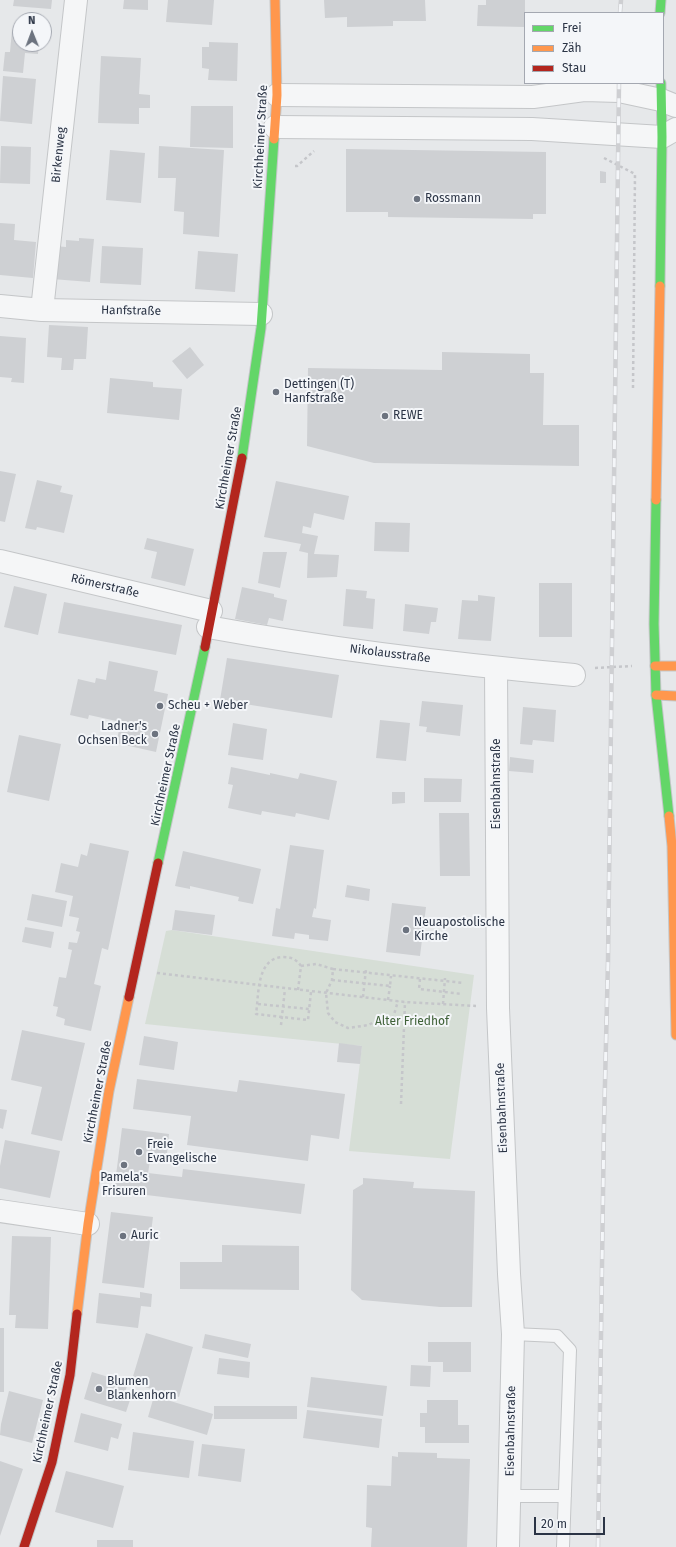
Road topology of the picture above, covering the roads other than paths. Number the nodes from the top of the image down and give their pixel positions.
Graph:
1 (76, 0) edge
2 (275, 0) edge
3 (661, 0) edge
4 (660, 12) edge
5 (590, 86) edge
6 (277, 95) junction
7 (666, 96) edge
8 (275, 127) junction
9 (669, 133) edge
10 (0, 306) edge
11 (42, 310) junction
12 (261, 314) junction
13 (0, 561) edge
14 (209, 619) junction
15 (655, 666) junction
16 (676, 666) edge
17 (496, 668) junction
18 (574, 675) road end
19 (656, 695) junction
20 (676, 696) edge
21 (672, 762) dead end
22 (667, 792) junction
23 (676, 832) edge
24 (672, 846) junction
25 (676, 1035) edge
26 (0, 1211) edge
27 (88, 1224) junction
28 (513, 1334) junction
29 (509, 1496) junction
30 (564, 1496) junction
31 (24, 1547) edge
32 (508, 1547) edge
33 (563, 1547) edge

1 - 11 street, Birkenweg
2 - 6 street, Kirchheimer Straße
3 - 4 street
5 - 6 street
5 - 7 street
6 - 8 street, Kirchheimer Straße
7 - 9 street
8 - 9 street
8 - 12 street, Kirchheimer Straße
9 - 15 street
10 - 11 street, Hanfstraße
11 - 12 street, Hanfstraße
12 - 14 street, Kirchheimer Straße
13 - 14 street, Römerstraße
14 - 17 street, Nikolausstraße
14 - 27 street, Kirchheimer Straße
15 - 16 street
15 - 19 street
17 - 18 street, Nikolausstraße
17 - 28 street, Eisenbahnstraße
19 - 20 street
19 - 22 street
21 - 22 street
22 - 24 street
23 - 24 street
24 - 25 street
26 - 27 street
27 - 31 street, Kirchheimer Straße
28 - 29 street, Eisenbahnstraße
28 - 30 lane
29 - 30 lane
29 - 32 street, Eisenbahnstraße
30 - 33 lane

